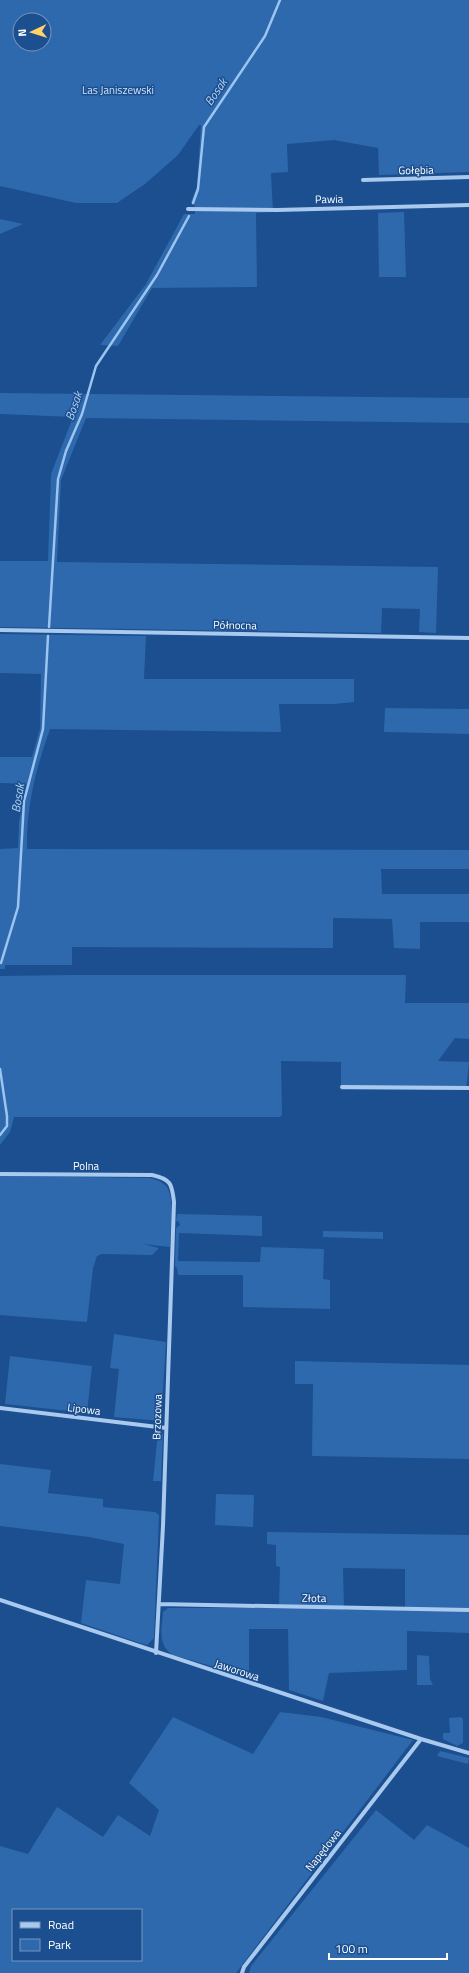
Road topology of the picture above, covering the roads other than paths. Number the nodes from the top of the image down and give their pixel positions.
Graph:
1 (469, 177) edge
2 (363, 180) dead end
3 (469, 205) edge
4 (188, 209) dead end
5 (0, 630) edge
6 (469, 638) edge
7 (342, 1087) dead end
8 (469, 1088) edge
9 (0, 1174) edge
10 (170, 1182) joint
11 (0, 1408) edge
12 (166, 1428) junction
13 (0, 1600) edge
14 (159, 1604) junction
15 (469, 1610) edge
16 (156, 1653) junction
17 (421, 1739) junction
18 (469, 1753) edge
19 (242, 1973) edge

1 - 2 street, Gołębia
3 - 4 street, Pawia
5 - 6 street, Północna
7 - 8 street
9 - 10 street, Polna
10 - 12 street, Brzozowa
11 - 12 street, Lipowa
12 - 14 street, Brzozowa
13 - 16 street, Jaworowa
14 - 15 street, Złota
14 - 16 street, Brzozowa
16 - 17 street, Jaworowa
17 - 18 street, Jaworowa
17 - 19 street, Napędowa

